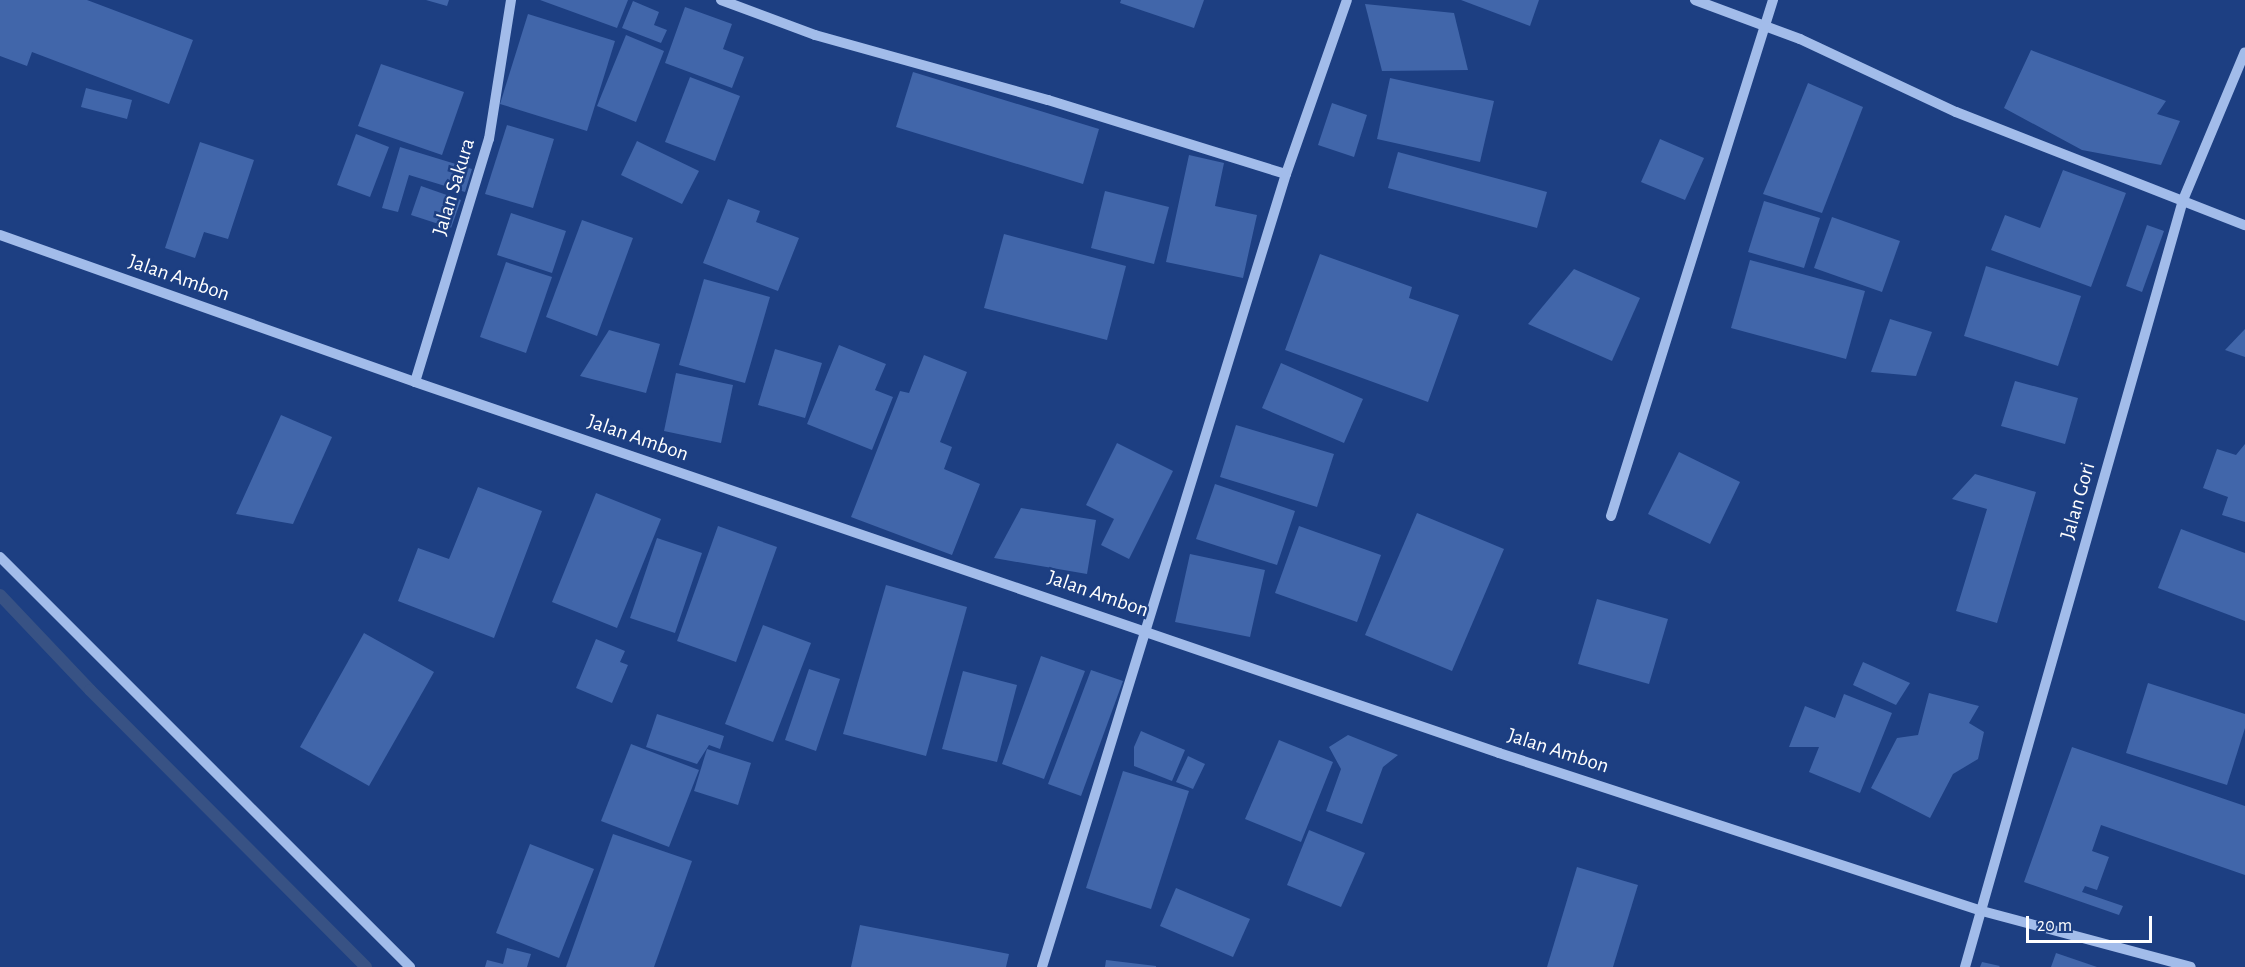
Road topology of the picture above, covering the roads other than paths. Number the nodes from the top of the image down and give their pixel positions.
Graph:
1 (511, 0) edge
2 (721, 0) edge
3 (1347, 0) edge
4 (1695, 0) edge
5 (1773, 0) edge
6 (1764, 26) junction
7 (2245, 52) edge
8 (1286, 174) junction
9 (2183, 200) junction
10 (2245, 225) edge
11 (0, 235) edge
12 (415, 382) junction
13 (1611, 516) dead end
14 (0, 557) edge
15 (1146, 630) junction
16 (1982, 911) junction
17 (410, 967) edge
18 (1042, 967) edge
19 (1965, 967) edge
20 (2191, 967) edge

1 - 12 street, Jalan Sakura
2 - 8 street
3 - 8 street
4 - 6 street
5 - 6 street
6 - 9 street
6 - 13 street
7 - 9 street, Jalan Gori
8 - 15 street
9 - 10 street
9 - 16 street, Jalan Gori
11 - 12 street, Jalan Ambon
12 - 15 street, Jalan Ambon
14 - 17 street
15 - 16 street, Jalan Ambon
15 - 18 street
16 - 19 street, Jalan Gori
16 - 20 street, Jalan Ambon

